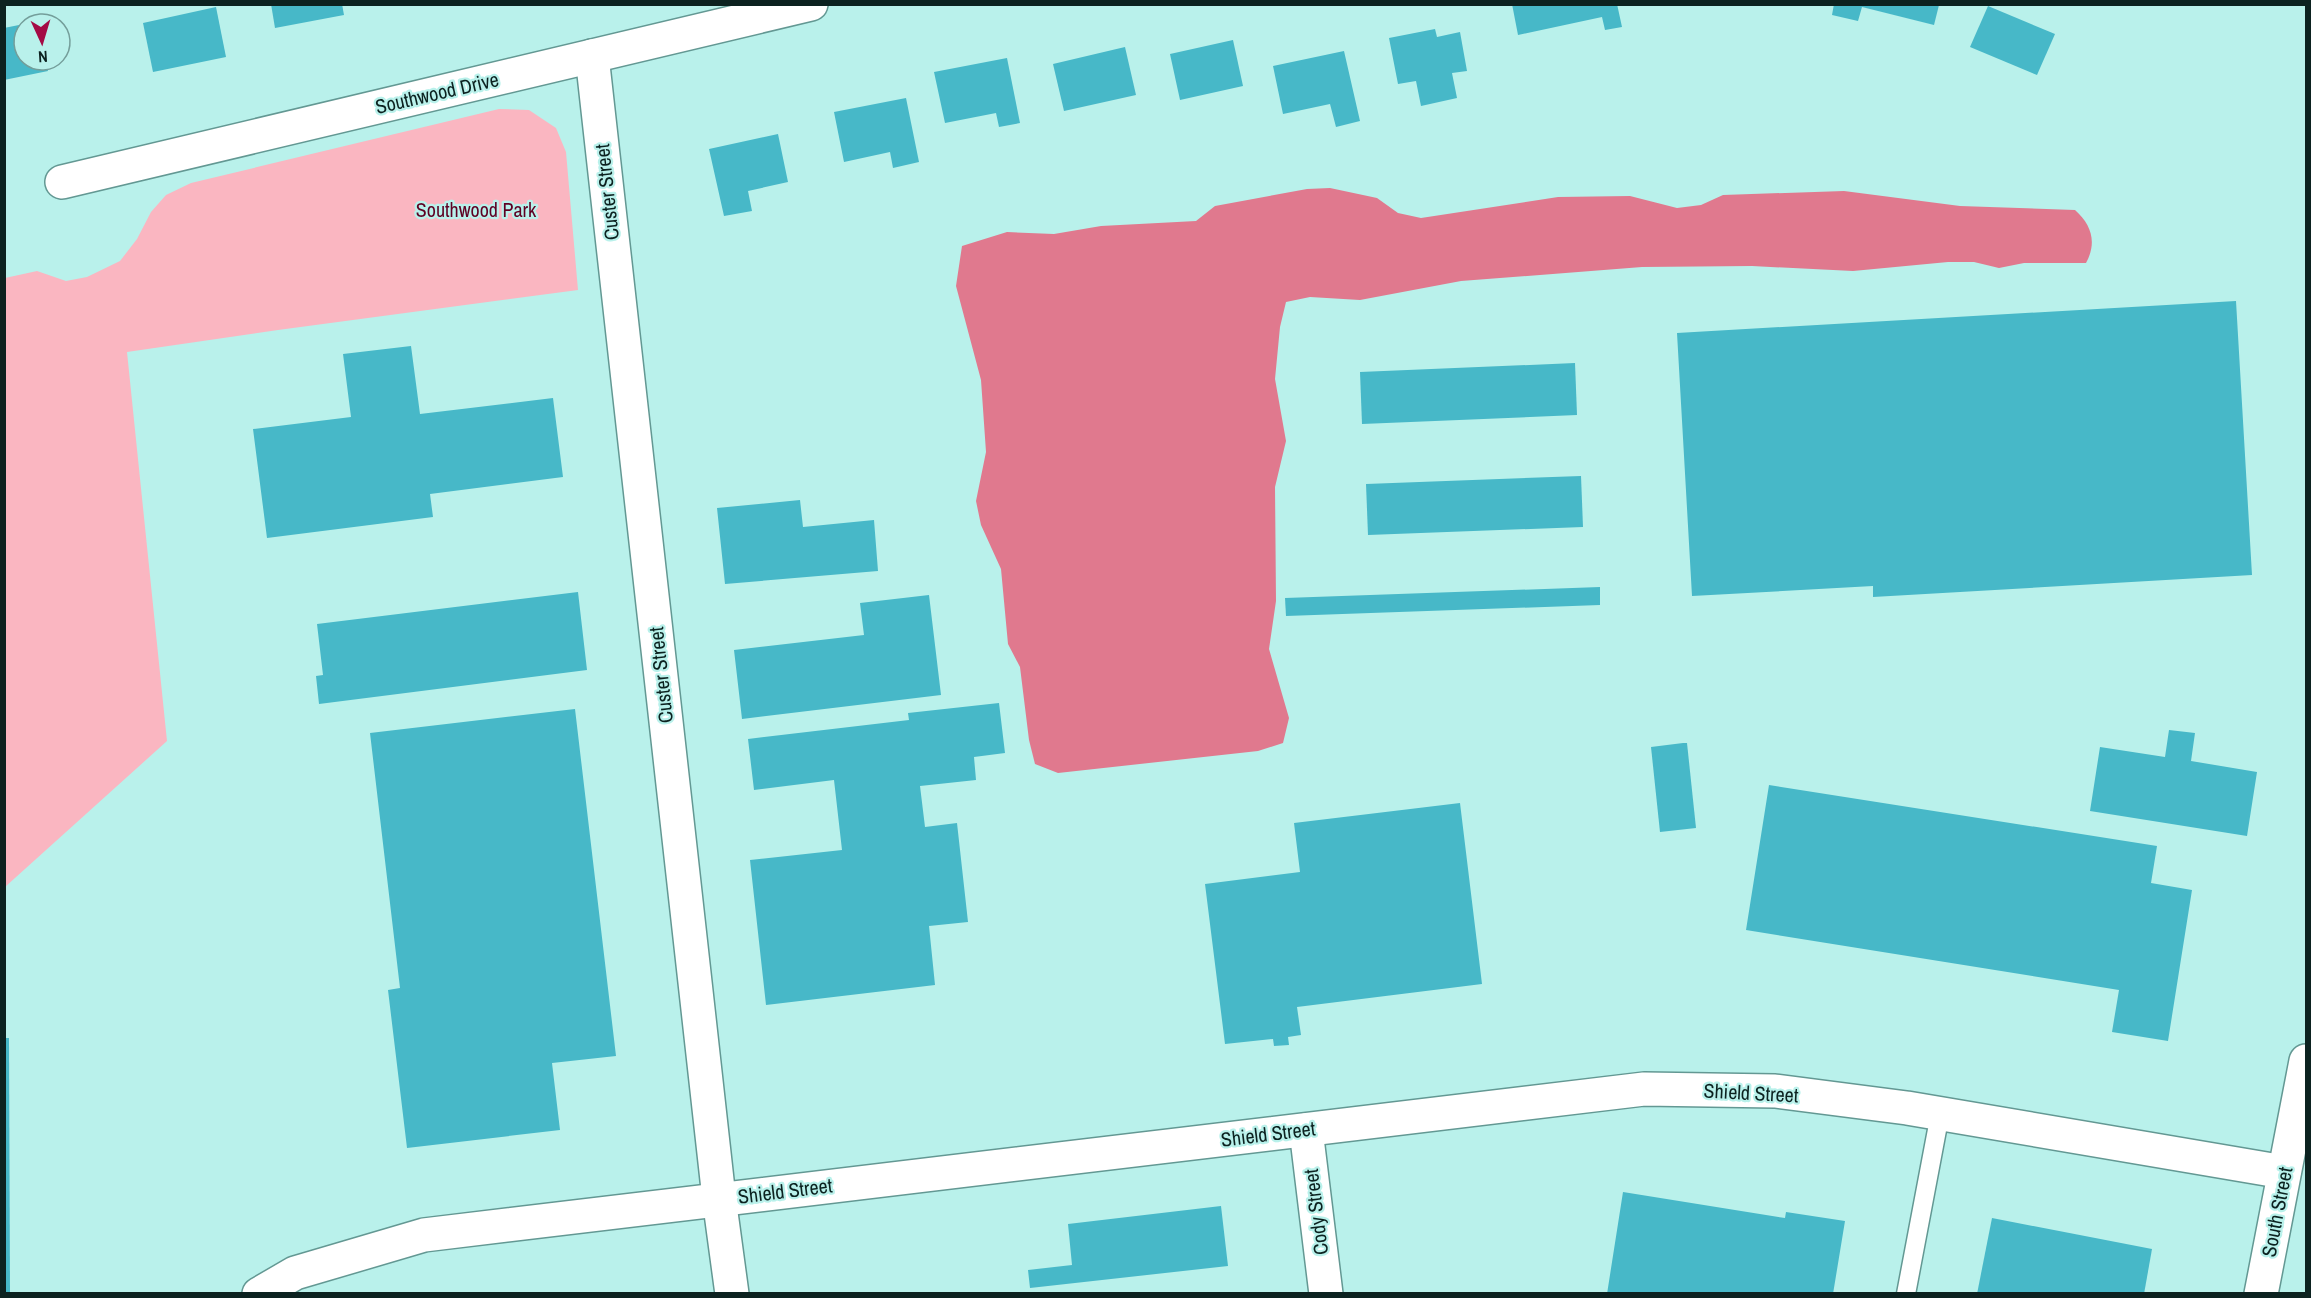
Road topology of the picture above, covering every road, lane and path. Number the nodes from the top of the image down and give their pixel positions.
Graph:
1 (812, 4) edge
2 (592, 56) junction
3 (62, 182) dead end
4 (2307, 1061) edge
5 (1940, 1114) junction
6 (1306, 1130) junction
7 (2284, 1172) junction
8 (719, 1198) junction
9 (259, 1293) edge
10 (732, 1293) edge
11 (1326, 1293) edge
12 (1906, 1293) edge
13 (2260, 1293) edge

1 - 2 street, Southwood Drive
2 - 3 street, Southwood Drive
2 - 8 street, Custer Street
4 - 7 street, South Street
5 - 6 street, Shield Street
5 - 7 street, Shield Street
5 - 12 lane
6 - 8 street, Shield Street
6 - 11 street, Cody Street
7 - 13 street, South Street
8 - 9 street, Shield Street
8 - 10 street, Custer Street

